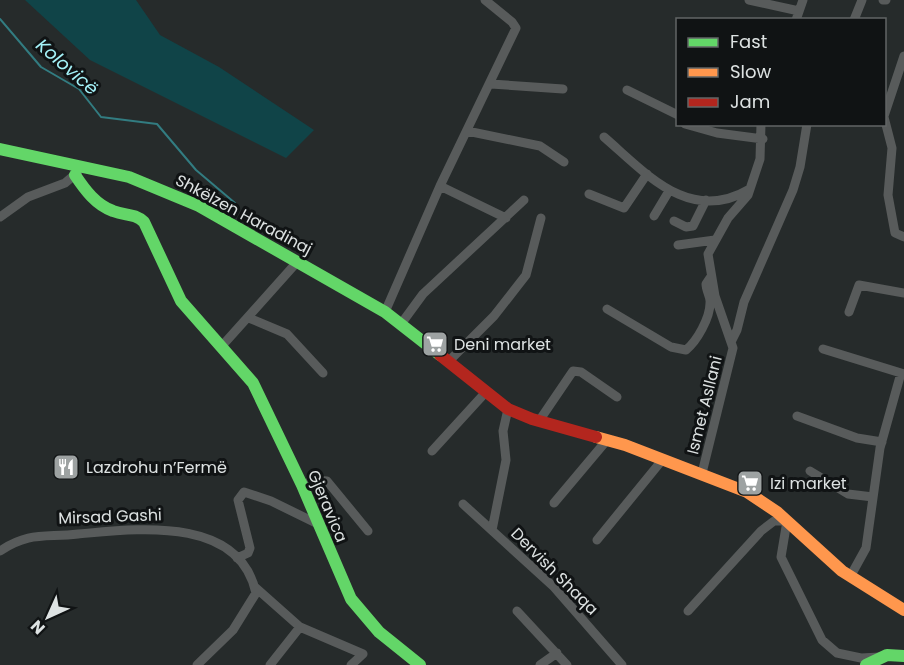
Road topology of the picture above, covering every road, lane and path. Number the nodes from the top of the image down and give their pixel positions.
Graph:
1 (485, 0) edge
2 (749, 0) edge
3 (803, 0) edge
4 (862, 0) edge
5 (797, 15) edge
6 (855, 18) edge
7 (904, 56) edge
8 (491, 84) junction
9 (563, 89) dead end
10 (627, 90) dead end
11 (676, 114) edge
12 (886, 114) edge
13 (886, 121) edge
14 (691, 126) edge
15 (716, 126) edge
16 (807, 126) edge
17 (467, 131) junction
18 (762, 131) edge
19 (604, 137) dead end
20 (0, 149) edge
21 (564, 162) dead end
22 (80, 171) junction
23 (647, 174) junction
24 (440, 186) junction
25 (750, 189) junction
26 (669, 191) junction
27 (589, 194) dead end
28 (524, 200) dead end
29 (706, 200) junction
30 (654, 216) dead end
31 (0, 217) edge
32 (506, 218) junction
33 (541, 218) dead end
34 (674, 221) dead end
35 (904, 237) edge
36 (715, 240) junction
37 (678, 245) dead end
38 (298, 261) junction
39 (710, 275) junction
40 (904, 293) edge
41 (608, 309) dead end
42 (385, 312) junction
43 (849, 312) dead end
44 (249, 318) junction
45 (401, 324) junction
46 (731, 342) junction
47 (221, 347) junction
48 (823, 349) dead end
49 (448, 362) junction
50 (323, 373) dead end
51 (903, 373) edge
52 (485, 393) junction
53 (617, 397) dead end
54 (508, 409) junction
55 (797, 416) dead end
56 (539, 421) junction
57 (607, 440) junction
58 (882, 442) junction
59 (432, 451) dead end
60 (663, 459) junction
61 (810, 471) dead end
62 (702, 473) junction
63 (302, 485) junction
64 (873, 497) junction
65 (554, 503) dead end
66 (463, 504) dead end
67 (787, 521) junction
68 (320, 525) junction
69 (492, 530) junction
70 (368, 531) dead end
71 (597, 540) dead end
72 (0, 551) edge
73 (237, 558) junction
74 (850, 577) junction
75 (254, 587) junction
76 (904, 610) edge
77 (517, 611) dead end
78 (688, 611) dead end
79 (300, 627) junction
80 (557, 653) junction
81 (904, 656) edge
82 (354, 661) edge
83 (873, 662) edge
84 (197, 665) edge
85 (270, 665) edge
86 (420, 665) edge
87 (540, 665) edge
88 (567, 665) edge
89 (622, 665) edge

1 - 8 street
2 - 5 street
3 - 5 street
4 - 6 street
7 - 12 street
8 - 9 street
8 - 17 street
10 - 11 street
13 - 35 street
14 - 18 street
15 - 18 street
16 - 46 street
17 - 21 street
17 - 24 street
18 - 25 street, Ismet Asllani
19 - 23 street
20 - 22 street, Shkëlzen Haradinaj
22 - 31 street
22 - 38 street, Shkëlzen Haradinaj
22 - 47 street, Gjeravica
23 - 26 street
23 - 27 street
24 - 32 street
24 - 42 street
25 - 29 street
25 - 36 street, Ismet Asllani
26 - 29 street
26 - 30 street
28 - 32 street
29 - 34 street
32 - 45 street
33 - 49 street
36 - 37 street
36 - 39 street, Ismet Asllani
38 - 42 street, Shkëlzen Haradinaj
38 - 44 street
39 - 41 street, Ismet Asllani
39 - 46 street, Ismet Asllani
40 - 43 street
42 - 45 street, Shkëlzen Haradinaj
44 - 47 street
44 - 50 street
45 - 49 street, Shkëlzen Haradinaj
46 - 62 street, Ismet Asllani
47 - 63 street, Gjeravica
48 - 51 street
49 - 52 street, Shkëlzen Haradinaj
51 - 58 street
52 - 54 street, Shkëlzen Haradinaj
52 - 59 street
53 - 56 street
54 - 56 street, Shkëlzen Haradinaj
54 - 69 street
55 - 58 street
56 - 57 street, Shkëlzen Haradinaj
57 - 60 street, Shkëlzen Haradinaj
57 - 65 street
58 - 64 street
60 - 62 street, Shkëlzen Haradinaj
60 - 71 street
61 - 64 street
62 - 67 street, Shkëlzen Haradinaj
63 - 68 street, Gjeravica
63 - 70 street
64 - 74 street
66 - 69 street, Dervish Shaqa
67 - 74 street, Shkëlzen Haradinaj
67 - 78 street
67 - 83 street
68 - 73 street
68 - 86 street, Gjeravica
69 - 89 street, Dervish Shaqa
72 - 73 street, Mirsad Gashi
73 - 75 street
74 - 76 street, Shkëlzen Haradinaj
75 - 79 street
75 - 84 street
77 - 80 street
79 - 82 street
79 - 85 street
80 - 87 street
80 - 88 street
81 - 83 street

